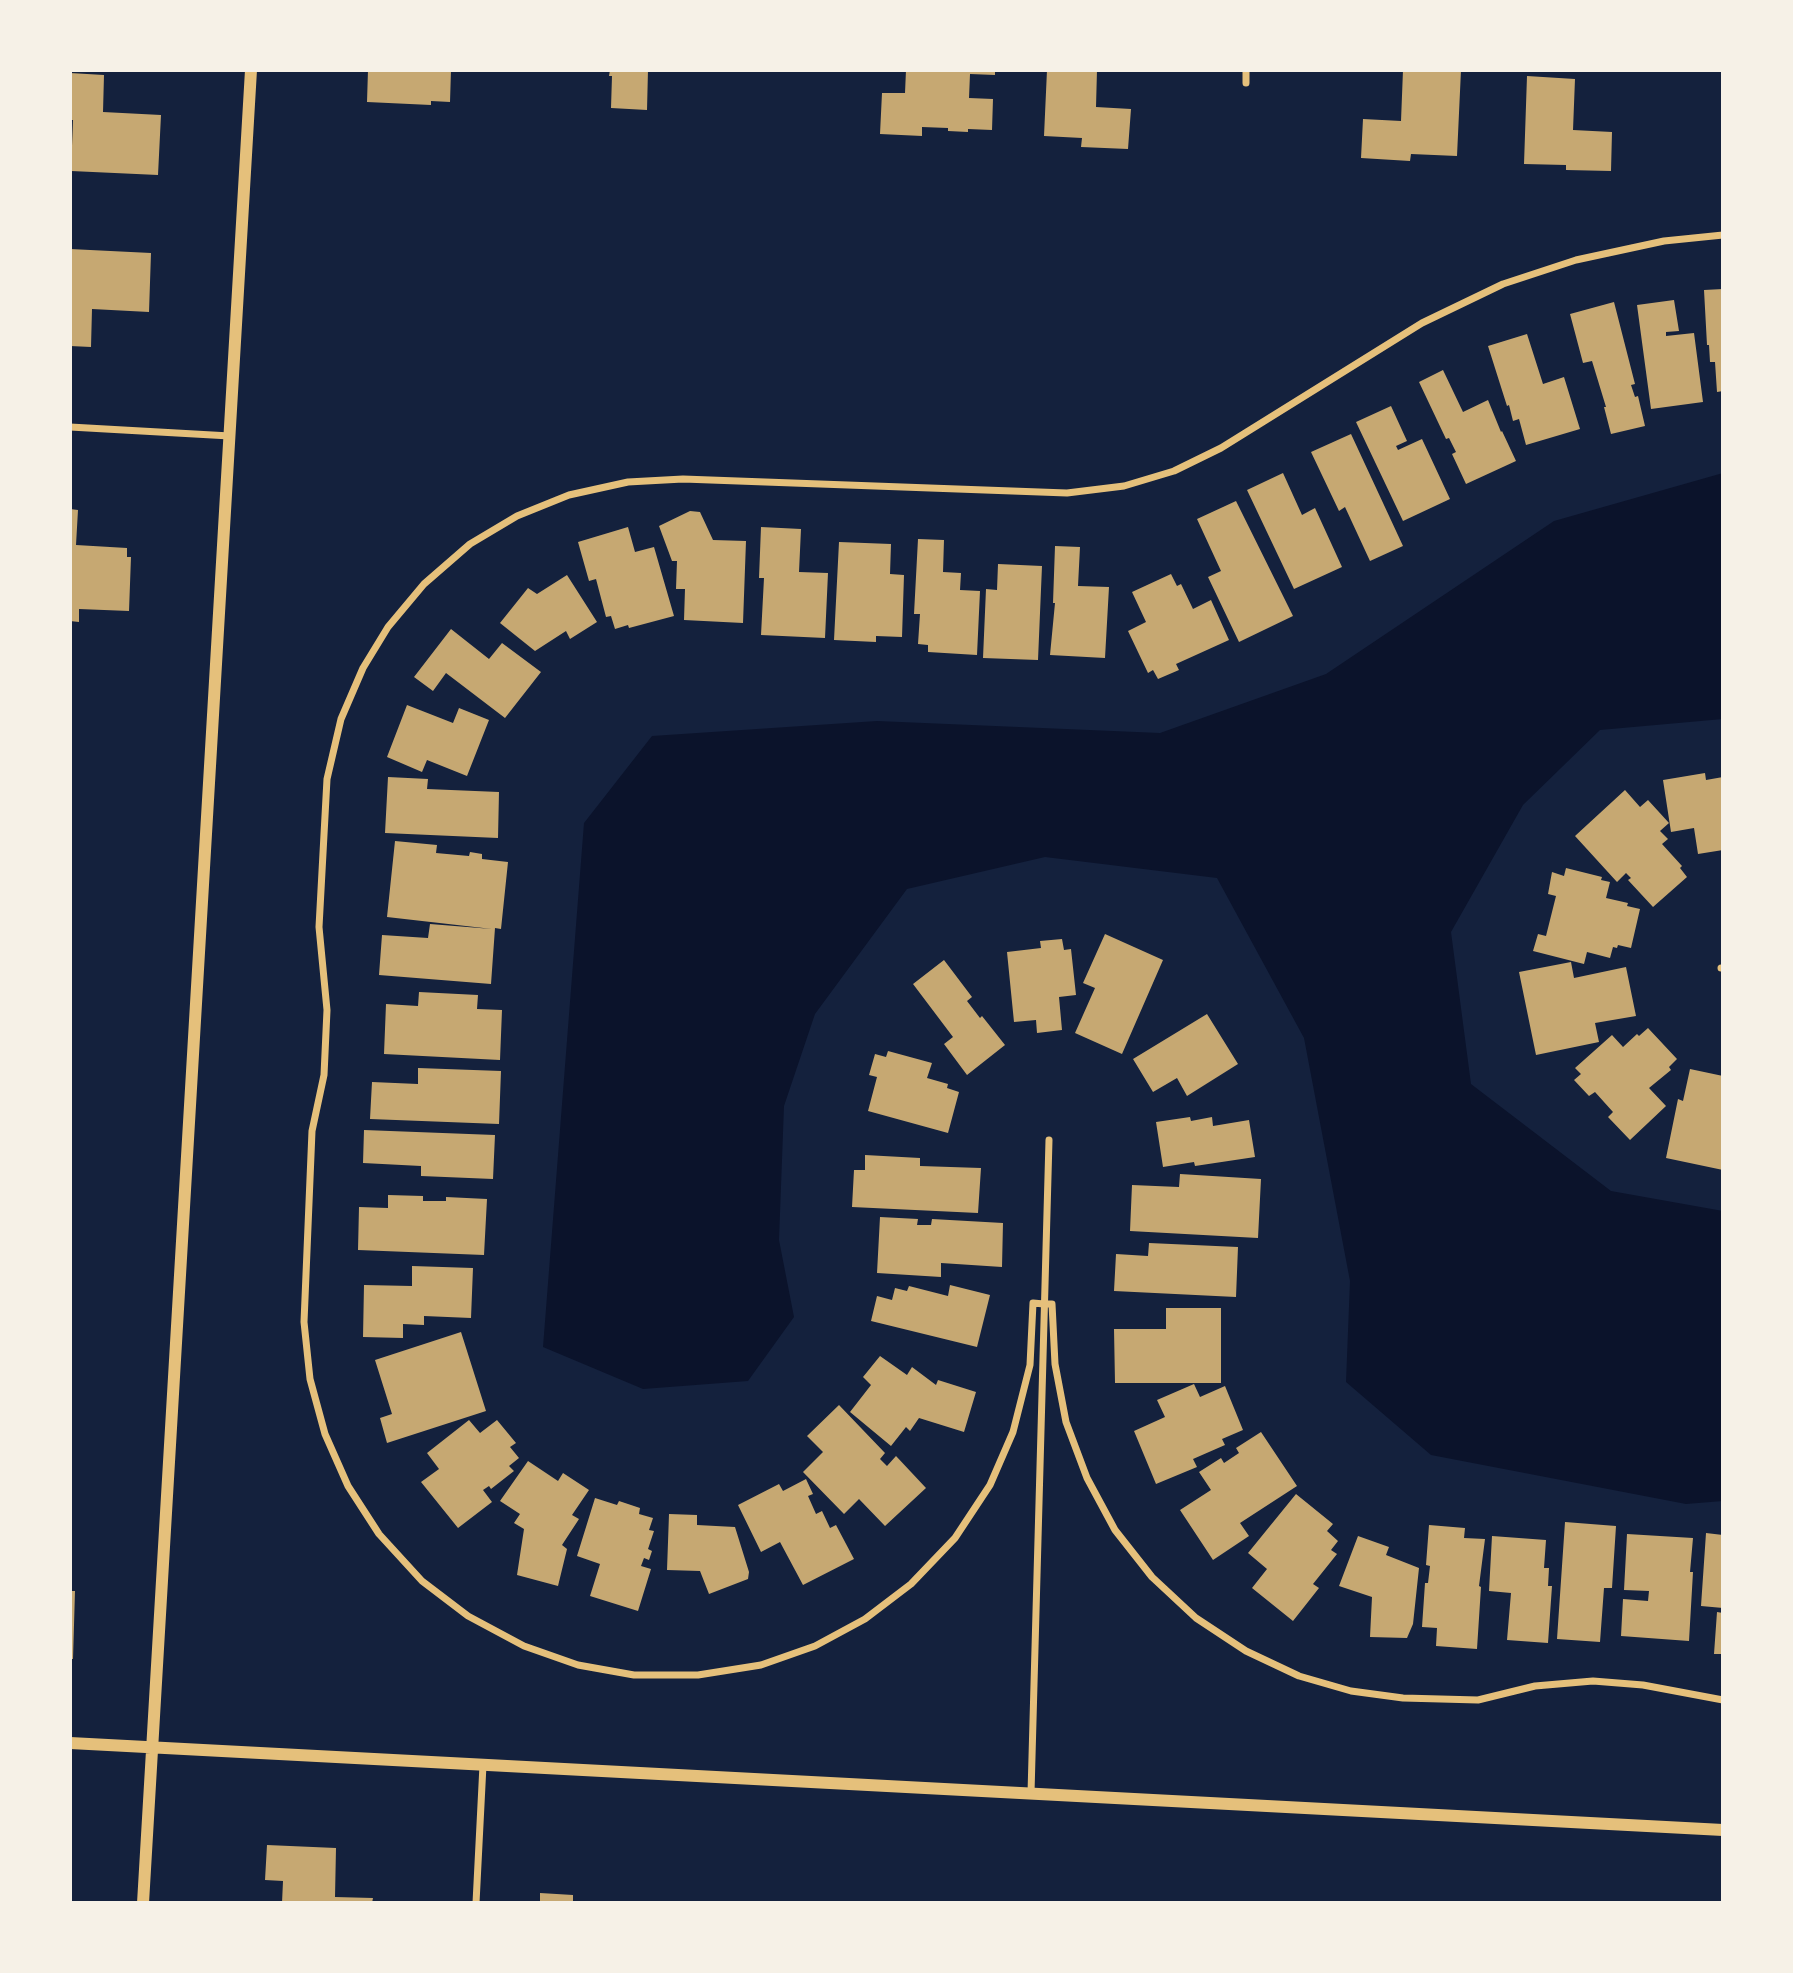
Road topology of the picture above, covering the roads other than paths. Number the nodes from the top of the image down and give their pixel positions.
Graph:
1 (251, 70) edge
2 (1246, 70) edge
3 (1246, 83) dead end
4 (1723, 235) edge
5 (70, 427) edge
6 (230, 436) junction
7 (1049, 1140) dead end
8 (1044, 1304) junction
9 (1723, 1700) edge
10 (70, 1743) edge
11 (152, 1747) junction
12 (484, 1765) junction
13 (1031, 1793) junction
14 (1723, 1830) edge
15 (143, 1903) edge
16 (476, 1903) edge

1 - 6 street
2 - 3 street
4 - 8 street
5 - 6 street
6 - 11 street
7 - 8 street
8 - 9 street
8 - 13 street
10 - 11 street
11 - 12 street
11 - 15 street
12 - 13 street
12 - 16 street
13 - 14 street

